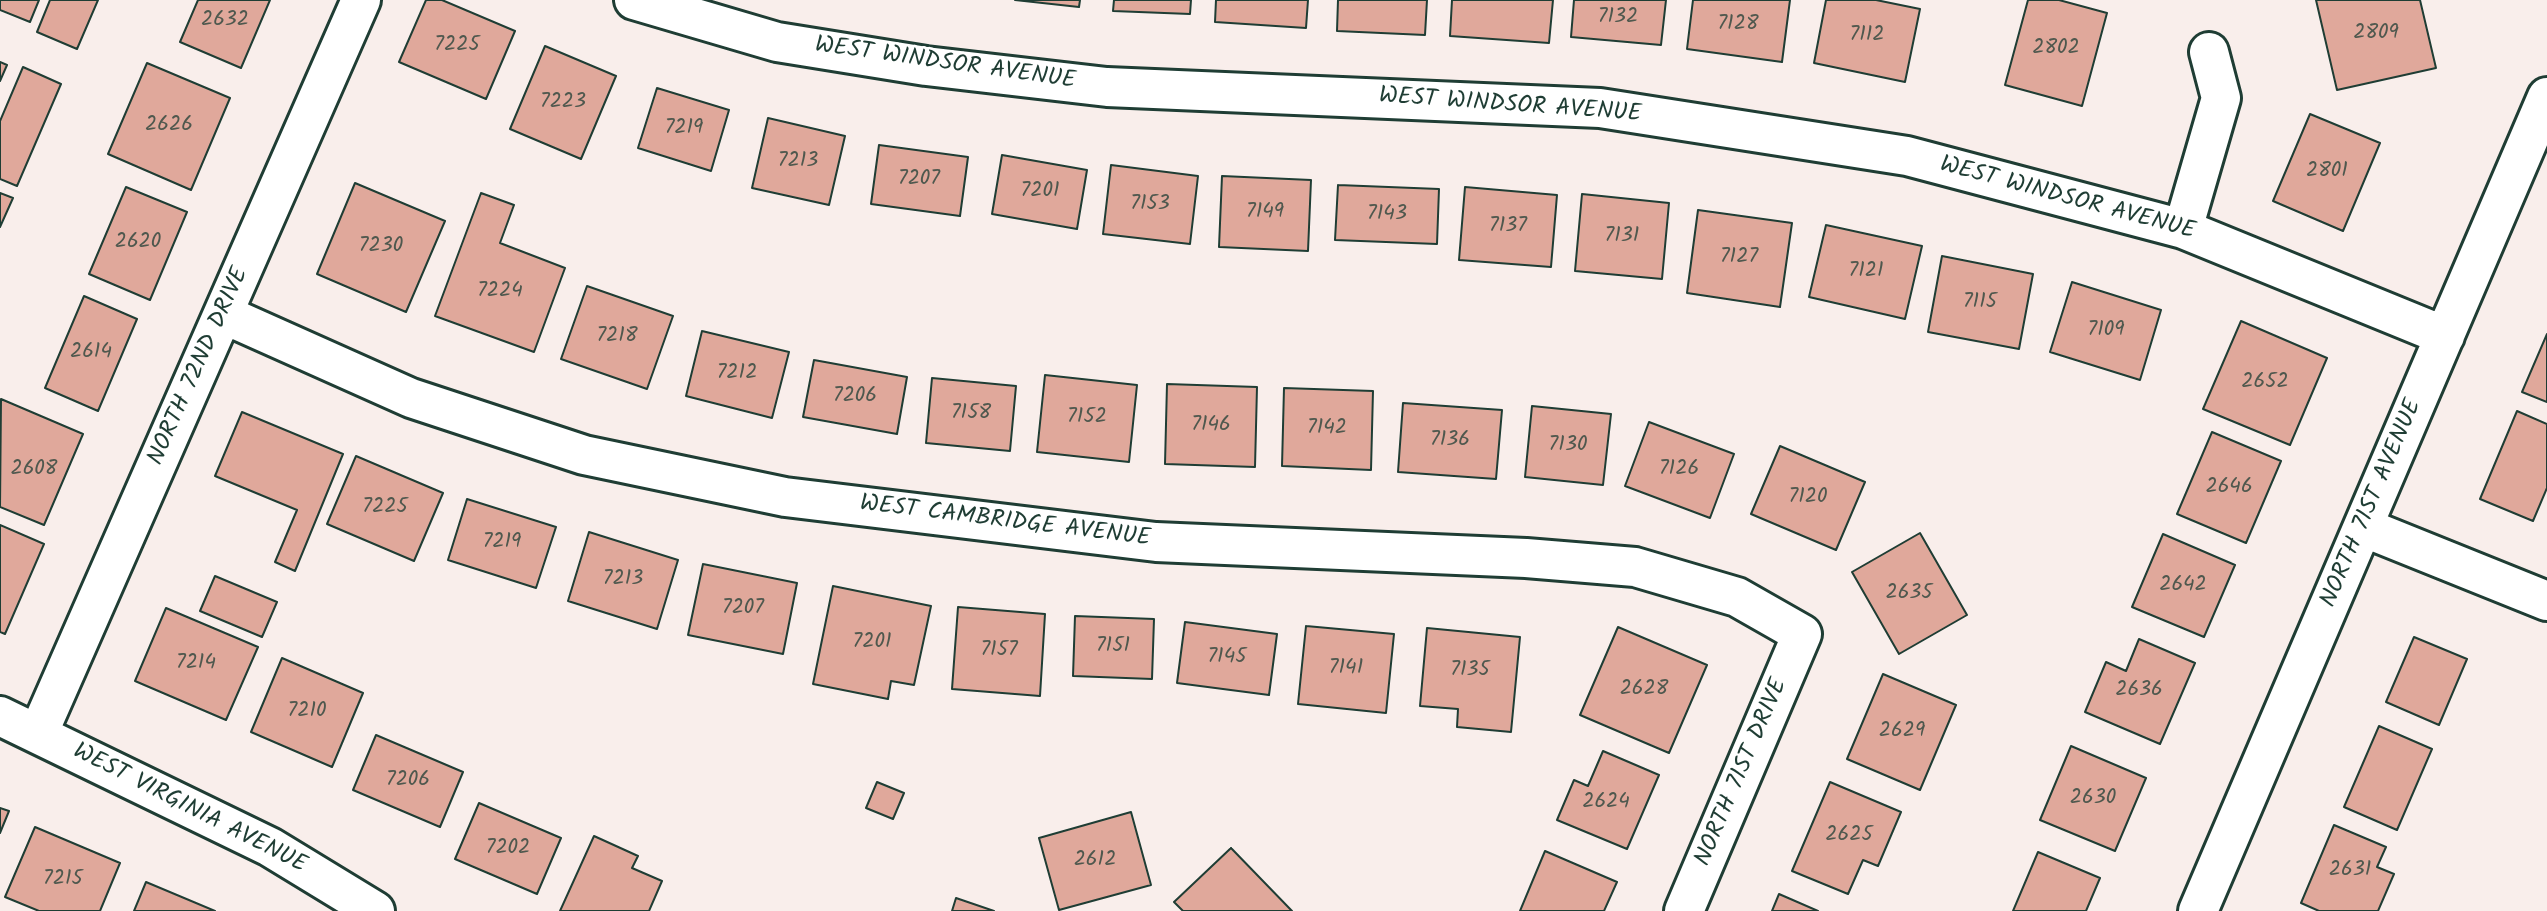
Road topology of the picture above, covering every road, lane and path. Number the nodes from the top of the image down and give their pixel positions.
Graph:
1 (361, 0) edge
2 (634, 0) edge
3 (2209, 52) dead end
4 (2547, 97) edge
5 (2183, 229) junction
6 (223, 314) junction
7 (2445, 336) junction
8 (2363, 527) junction
9 (2547, 601) edge
10 (1802, 635) joint
11 (0, 716) edge
12 (38, 734) junction
13 (374, 911) edge
14 (1684, 911) edge
15 (2198, 911) edge

1 - 6 street, NORTH 72ND DRIVE
2 - 5 street, WEST WINDSOR AVENUE
3 - 5 street
4 - 7 street, NORTH 71ST AVENUE
5 - 7 street, WEST WINDSOR AVENUE
6 - 10 street, WEST CAMBRIDGE AVENUE
6 - 12 street, NORTH 72ND DRIVE
7 - 8 street, NORTH 71ST AVENUE
8 - 9 street
8 - 15 street, NORTH 71ST AVENUE
10 - 14 street, NORTH 71ST DRIVE
11 - 12 street, WEST VIRGINIA AVENUE
12 - 13 street, WEST VIRGINIA AVENUE

